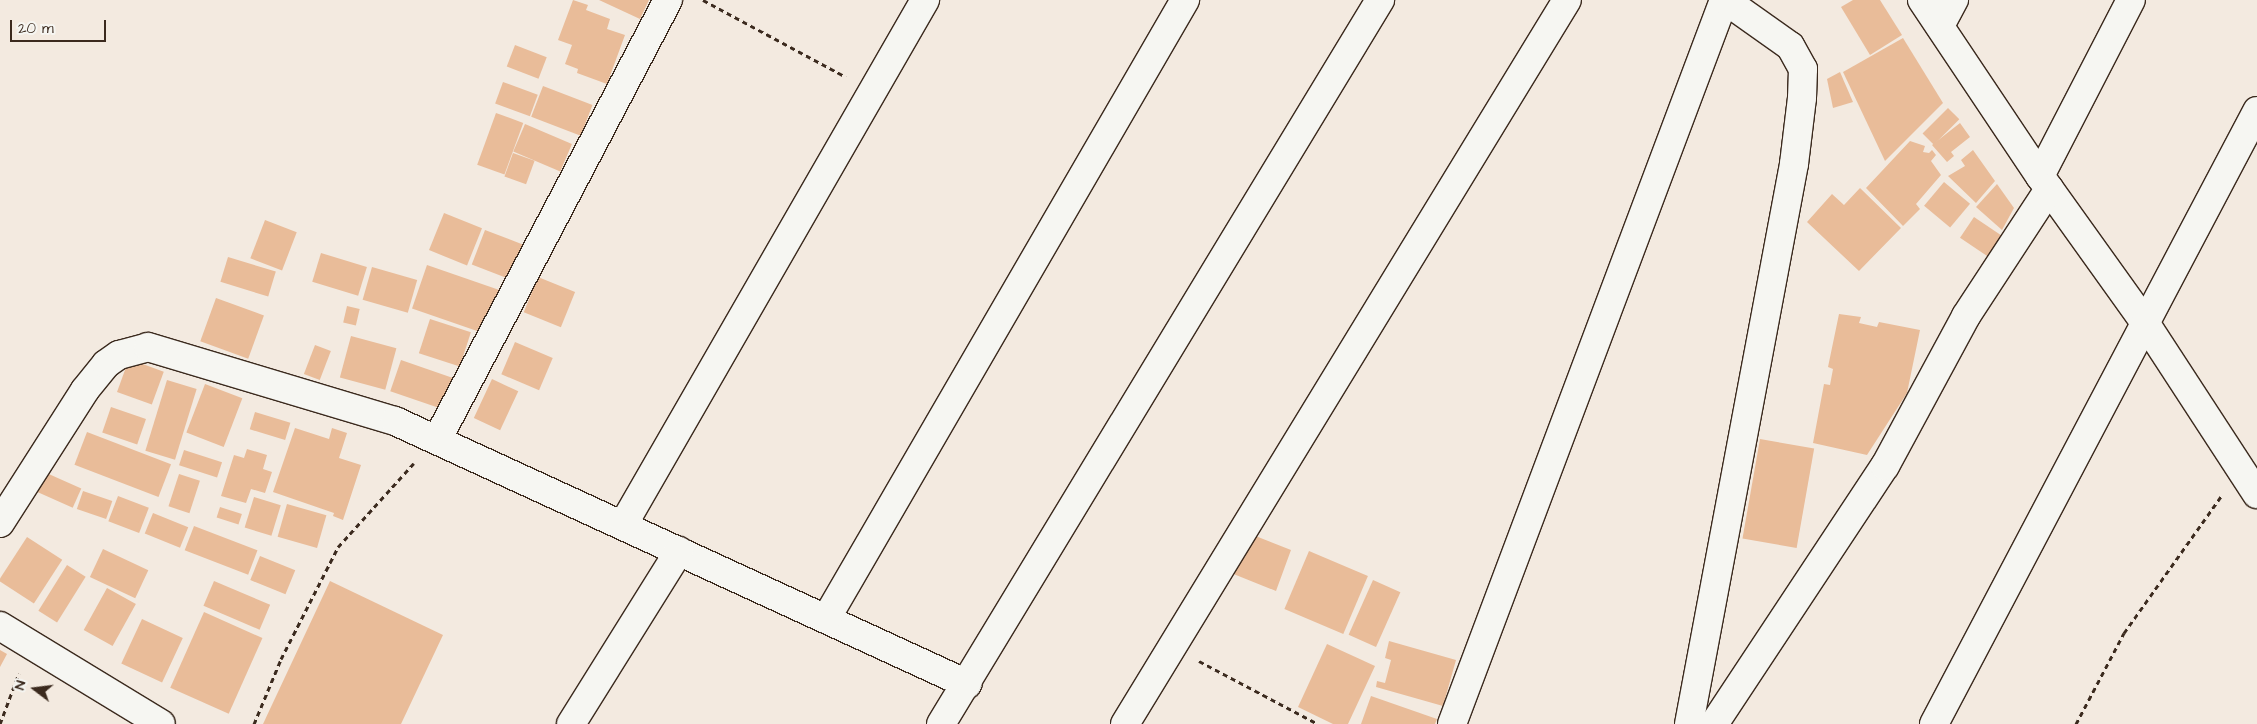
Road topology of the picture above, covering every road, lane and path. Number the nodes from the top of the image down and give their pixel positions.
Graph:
1 (668, 0) edge
2 (703, 0) edge
3 (925, 0) edge
4 (1185, 0) edge
5 (1380, 0) edge
6 (1567, 0) edge
7 (1725, 0) edge
8 (1922, 0) edge
9 (1954, 0) edge
10 (2131, 0) edge
11 (1940, 26) junction
12 (873, 91) junction
13 (2257, 111) edge
14 (2045, 182) junction
15 (2146, 324) junction
16 (437, 440) junction
17 (2241, 469) junction
18 (2257, 494) edge
19 (0, 523) edge
20 (623, 526) junction
21 (679, 551) junction
22 (826, 618) junction
23 (0, 626) edge
24 (30, 643) junction
25 (1172, 647) junction
26 (966, 684) junction
27 (0, 724) edge
28 (161, 724) edge
29 (254, 724) edge
30 (571, 724) edge
31 (941, 724) edge
32 (1125, 724) edge
33 (1318, 724) edge
34 (1452, 724) edge
35 (1689, 724) edge
36 (1714, 724) edge
37 (1934, 724) edge
38 (2076, 724) edge

1 - 16 street
2 - 12 path
3 - 12 street
4 - 22 street
5 - 26 street
6 - 25 street
7 - 34 street
7 - 35 street
8 - 11 street
9 - 11 street
10 - 14 street
11 - 14 street
12 - 20 street
13 - 15 street
14 - 15 street
14 - 36 street
15 - 17 street
15 - 37 street
16 - 19 street
16 - 20 street
16 - 29 path
17 - 18 street
17 - 38 path
20 - 21 street
21 - 22 street
21 - 30 street
22 - 26 street
23 - 24 street
24 - 27 path
24 - 28 street
25 - 32 street
25 - 33 path
26 - 31 street

